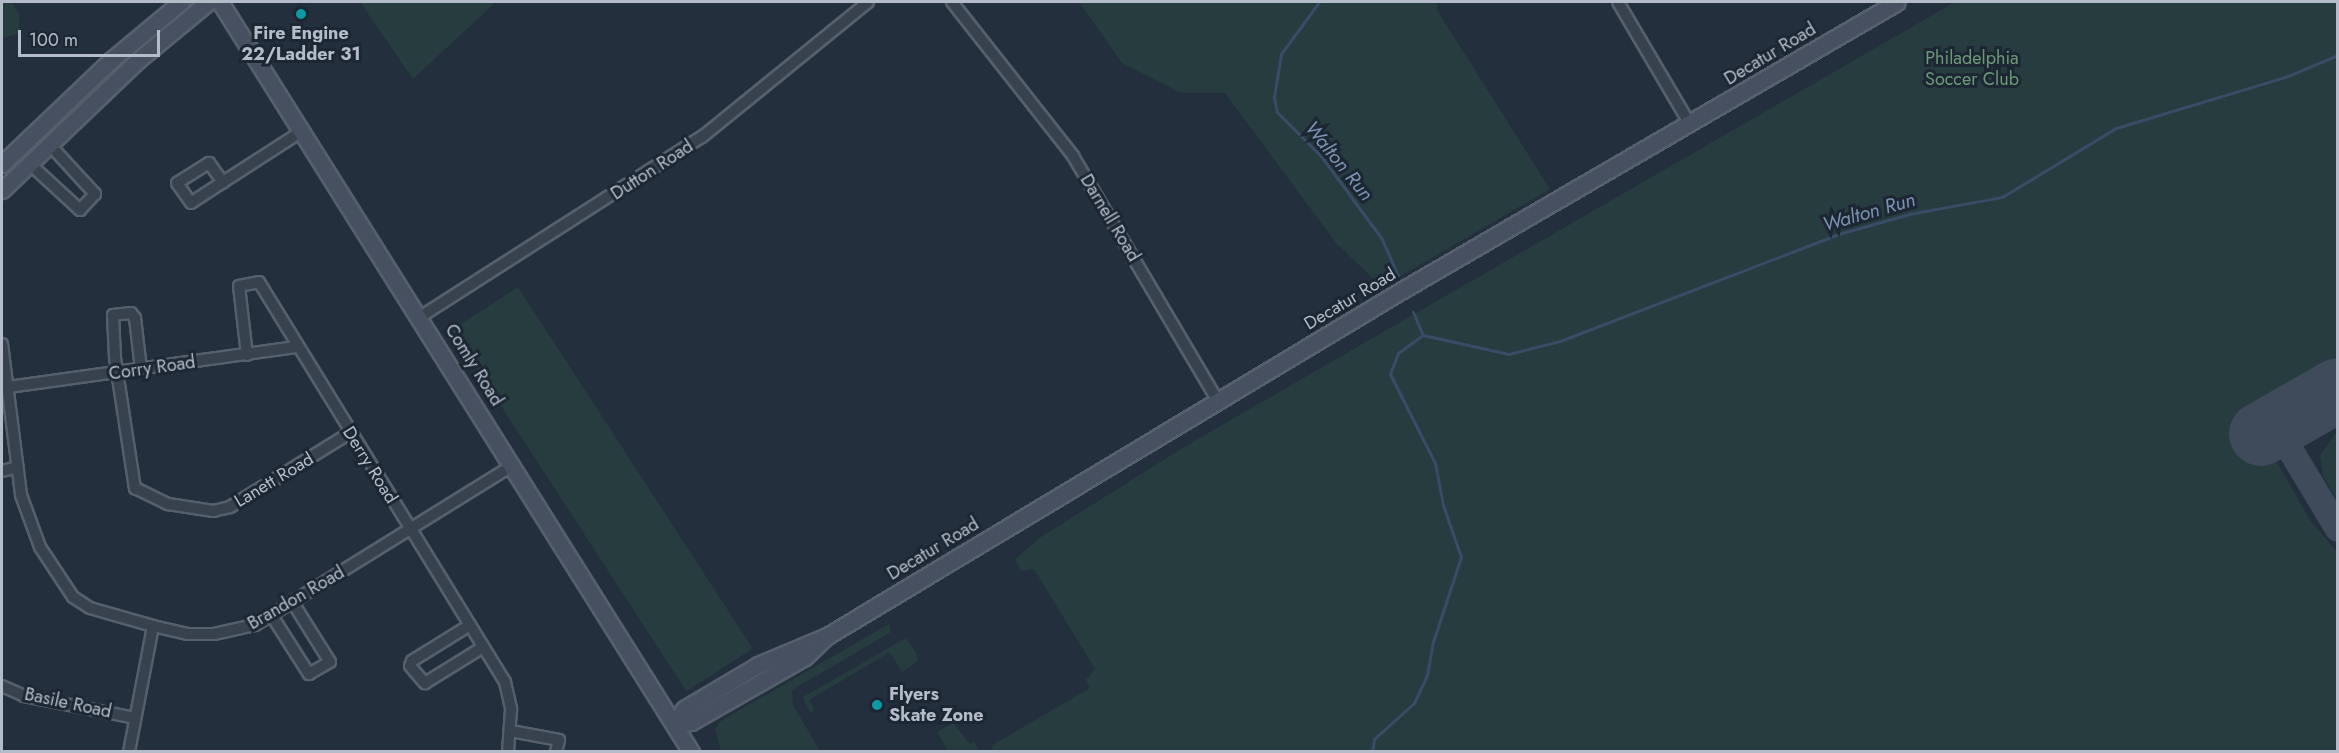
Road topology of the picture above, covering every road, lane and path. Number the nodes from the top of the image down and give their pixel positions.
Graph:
1 (181, 2) edge
2 (208, 2) edge
3 (220, 2) edge
4 (868, 2) edge
5 (952, 2) edge
6 (1618, 2) edge
7 (1897, 2) edge
8 (1690, 124) junction
9 (302, 131) junction
10 (50, 145) junction
11 (2, 164) edge
12 (30, 164) junction
13 (223, 182) dead end
14 (2, 190) edge
15 (420, 317) junction
16 (2, 344) edge
17 (296, 347) junction
18 (247, 355) junction
19 (141, 369) junction
20 (119, 372) junction
21 (8, 387) junction
22 (1218, 401) junction
23 (350, 433) junction
24 (513, 465) junction
25 (18, 467) junction
26 (2, 471) edge
27 (411, 530) junction
28 (293, 603) junction
29 (272, 616) junction
30 (470, 625) junction
31 (153, 626) junction
32 (483, 647) junction
33 (2, 686) edge
34 (135, 718) junction
35 (675, 724) junction
36 (511, 731) junction
37 (129, 752) edge
38 (508, 752) edge
39 (556, 752) edge
40 (691, 752) edge

1 - 11 street
2 - 10 street
3 - 9 street, Comly Road
4 - 15 street, Dutton Road
5 - 22 street, Darnell Road
6 - 8 street
7 - 8 street, Decatur Road
8 - 22 street, Decatur Road
9 - 13 street
9 - 15 street, Comly Road
10 - 12 street
10 - 12 street
12 - 14 street
15 - 24 street, Comly Road
16 - 21 street, Brandon Road
17 - 18 street, Corry Road
17 - 18 street, Derry Road
17 - 23 street, Derry Road
18 - 19 street, Corry Road
19 - 20 street, Corry Road
19 - 20 street
20 - 21 street, Corry Road
20 - 23 street, Lanett Road
21 - 25 street, Brandon Road
22 - 35 street, Decatur Road
23 - 27 street, Derry Road
24 - 27 street, Brandon Road
24 - 35 street, Comly Road
25 - 26 street
25 - 31 street, Brandon Road
27 - 28 street, Brandon Road
27 - 30 street, Derry Road
28 - 29 street, Brandon Road
28 - 29 street
29 - 31 street, Brandon Road
30 - 32 street, Derry Road
30 - 32 street
31 - 34 street
32 - 36 street, Derry Road
33 - 34 street, Basile Road
34 - 37 street
35 - 40 street, Comly Road
36 - 38 street, Derry Road
36 - 39 street

